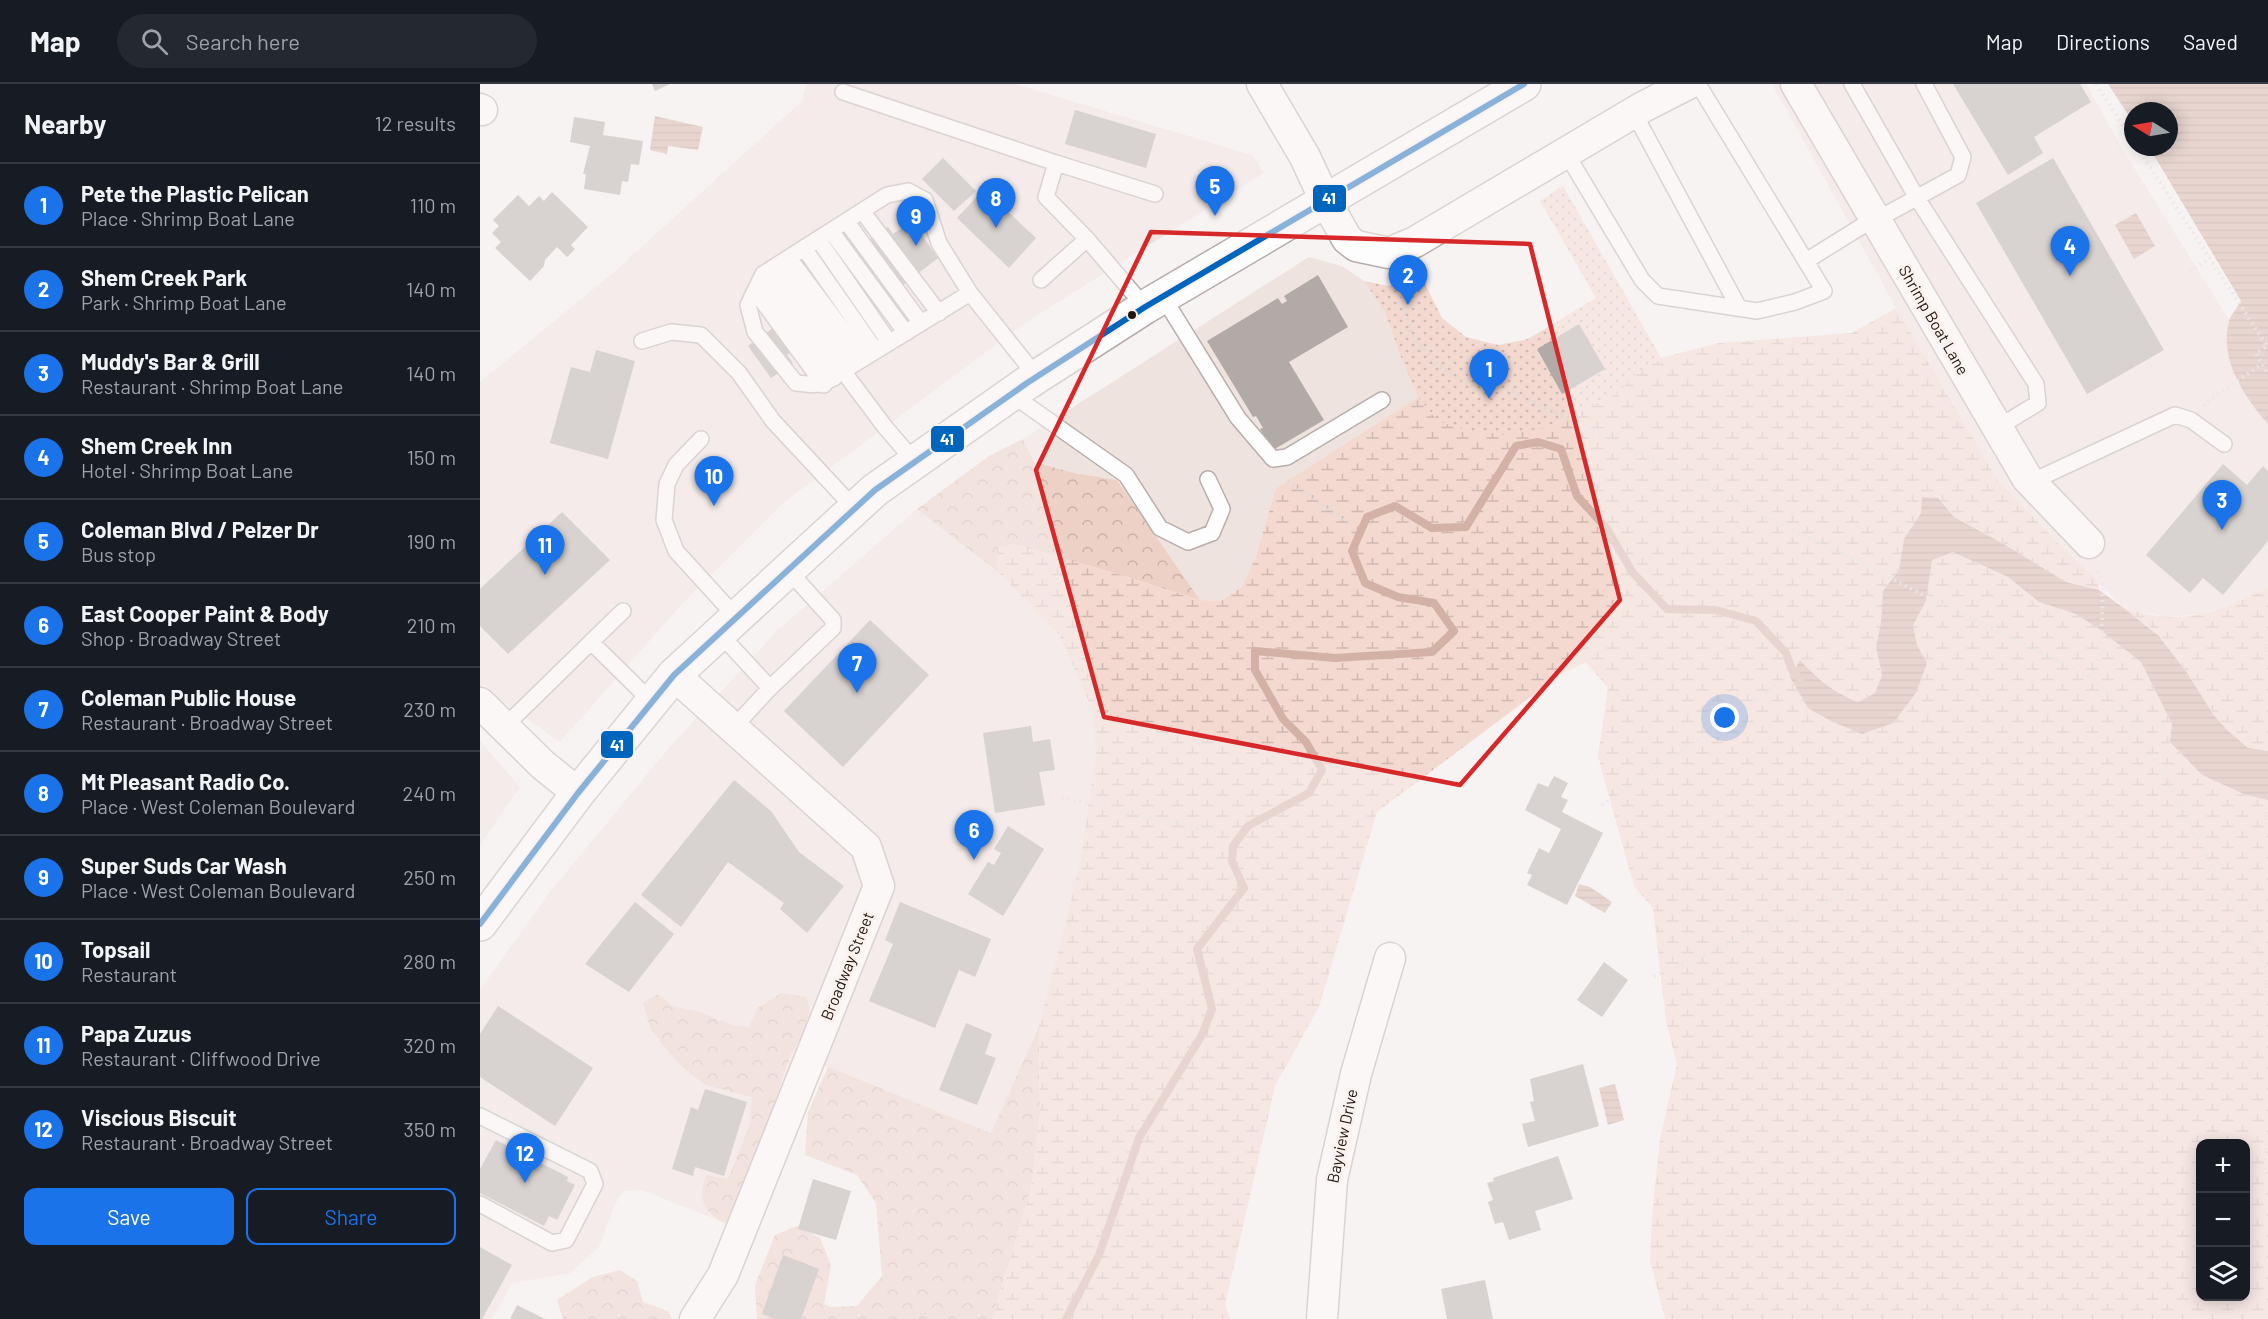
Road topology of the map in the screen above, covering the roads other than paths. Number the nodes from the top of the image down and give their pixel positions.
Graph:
1 (1262, 84) edge
2 (1524, 84) edge
3 (1688, 84) edge
4 (1698, 84) edge
5 (1796, 84) edge
6 (1852, 84) edge
7 (1924, 84) edge
8 (843, 92) dead end
9 (1634, 113) junction
10 (1566, 153) junction
11 (1056, 163) junction
12 (1155, 194) dead end
13 (1917, 198) junction
14 (1325, 200) junction
15 (862, 211) junction
16 (1875, 219) junction
17 (846, 221) junction
18 (831, 231) junction
19 (818, 239) junction
20 (1087, 239) junction
21 (804, 248) junction
22 (1806, 261) junction
23 (770, 273) junction
24 (1041, 280) dead end
25 (970, 293) junction
26 (1154, 302) junction
27 (1739, 308) junction
28 (939, 313) junction
29 (921, 323) junction
30 (906, 333) junction
31 (642, 341) dead end
32 (854, 364) junction
33 (1024, 385) junction
34 (1382, 400) dead end
35 (1997, 428) junction
36 (701, 439) dead end
37 (2224, 444) dead end
38 (915, 462) junction
39 (1208, 479) dead end
40 (2031, 482) junction
41 (855, 509) junction
42 (2089, 543) dead end
43 (788, 570) junction
44 (622, 611) dead end
45 (728, 625) junction
46 (591, 642) junction
47 (674, 675) junction
48 (770, 688) junction
49 (652, 702) junction
50 (480, 703) edge
51 (503, 728) junction
52 (734, 728) junction
53 (578, 793) junction
54 (480, 924) edge
55 (1390, 958) dead end
56 (480, 1116) edge
57 (480, 1204) edge
58 (695, 1319) edge
59 (1322, 1319) edge

1 - 14 street
2 - 14 main road
3 - 9 street
4 - 22 lane
5 - 16 street, Shrimp Boat Lane
6 - 13 lane
7 - 13 lane
8 - 11 lane
9 - 10 street
9 - 27 lane
10 - 14 street
10 - 27 lane
11 - 12 lane
11 - 20 lane
13 - 16 lane
13 - 35 lane
14 - 26 main road
15 - 17 lane
15 - 25 lane
15 - 28 lane
16 - 22 lane
16 - 35 street, Shrimp Boat Lane
17 - 18 lane
17 - 29 lane
18 - 19 lane
18 - 30 lane
19 - 21 lane
19 - 32 lane
20 - 24 lane
20 - 26 lane
21 - 23 lane
21 - 32 lane
22 - 27 lane
23 - 32 lane
23 - 32 lane
23 - 32 lane
23 - 32 lane
25 - 28 lane
25 - 33 lane
26 - 33 main road
26 - 34 lane
28 - 29 lane
29 - 30 lane
30 - 32 lane
31 - 41 lane
32 - 38 lane
33 - 38 main road
33 - 39 lane
35 - 40 street, Shrimp Boat Lane
36 - 45 lane
37 - 40 lane
38 - 41 main road
40 - 42 street, Shrimp Boat Lane
41 - 43 main road
43 - 45 main road
43 - 48 lane
44 - 46 lane
45 - 47 main road
45 - 48 lane
46 - 49 lane
46 - 51 lane
47 - 49 main road
47 - 52 street, Broadway Street
48 - 52 lane
49 - 53 main road
50 - 51 street
51 - 53 street
52 - 58 street, Broadway Street
53 - 54 main road
55 - 59 street, Bayview Drive
56 - 57 lane

